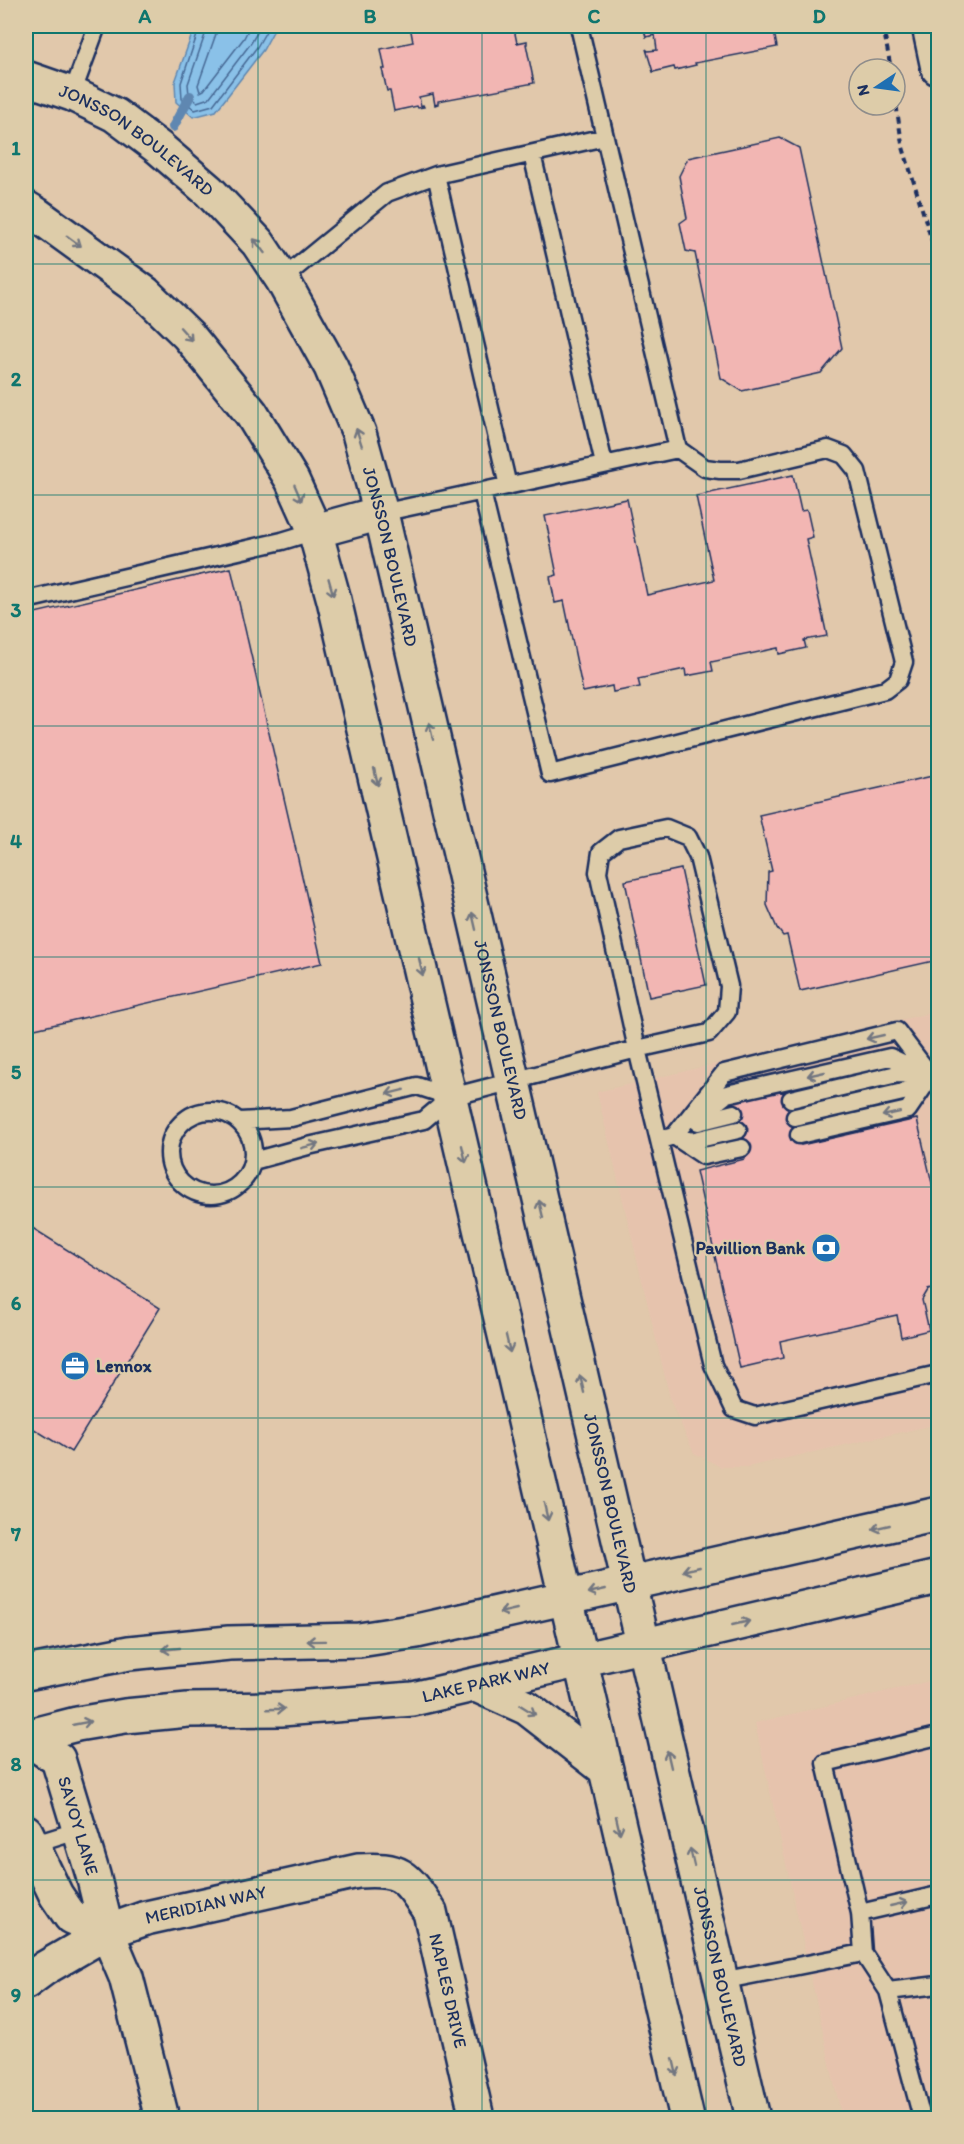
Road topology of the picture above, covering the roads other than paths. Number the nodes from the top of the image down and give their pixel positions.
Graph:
1 (97, 26) edge
2 (579, 26) edge
3 (929, 26) edge
4 (939, 68) edge
5 (26, 78) edge
6 (72, 94) junction
7 (605, 137) junction
8 (532, 154) junction
9 (436, 175) junction
10 (26, 208) edge
11 (282, 279) junction
12 (678, 449) junction
13 (604, 464) junction
14 (508, 486) junction
15 (482, 492) junction
16 (381, 513) junction
17 (315, 531) junction
18 (26, 600) edge
19 (637, 1049) junction
20 (935, 1076) edge
21 (511, 1081) junction
22 (451, 1097) junction
23 (790, 1099) dead end
24 (734, 1113) dead end
25 (795, 1117) dead end
26 (240, 1121) junction
27 (738, 1130) dead end
28 (799, 1135) dead end
29 (667, 1138) junction
30 (742, 1148) dead end
31 (253, 1161) junction
32 (939, 1374) edge
33 (939, 1514) edge
34 (939, 1577) edge
35 (629, 1584) junction
36 (565, 1598) junction
37 (643, 1645) junction
38 (580, 1659) junction
39 (26, 1673) edge
40 (476, 1685) junction
41 (939, 1736) edge
42 (26, 1737) edge
43 (604, 1768) junction
44 (80, 1830) junction
45 (29, 1838) edge
46 (399, 1875) joint
47 (939, 1895) edge
48 (860, 1913) junction
49 (107, 1932) junction
50 (863, 1953) junction
51 (721, 1981) junction
52 (26, 1983) edge
53 (939, 1985) edge
54 (888, 1991) junction
55 (162, 2118) edge
56 (477, 2118) edge
57 (687, 2118) edge
58 (753, 2118) edge
59 (922, 2118) edge

1 - 6 lane
2 - 7 lane
3 - 4 street
5 - 6 street, JONSSON BOULEVARD
11 -> 6 street, JONSSON BOULEVARD
7 - 8 lane
7 - 12 lane
8 - 9 lane
8 - 13 lane
9 - 11 lane
9 - 14 lane
10 -> 17 street
16 -> 11 street, JONSSON BOULEVARD
12 - 13 lane
12 - 15 lane
13 - 14 lane
14 - 15 lane
15 - 16 lane
16 - 17 street
21 -> 16 street, JONSSON BOULEVARD
17 - 18 lane
17 -> 22 street
19 - 19 lane
19 - 21 lane
19 - 29 lane
20 - 23 lane
20 - 25 lane
20 -> 28 lane
20 -> 29 lane
20 -> 29 lane
21 - 22 lane
35 -> 21 street, JONSSON BOULEVARD
22 -> 26 lane
31 -> 22 lane
22 -> 36 street
24 - 29 lane
26 - 31 lane
26 - 31 lane
27 - 29 lane
29 - 30 lane
29 - 32 lane
33 -> 35 street
37 -> 34 street, LAKE PARK WAY
35 -> 36 street
35 - 37 street, JONSSON BOULEVARD
36 - 38 street
36 -> 39 street
37 - 38 street, LAKE PARK WAY
51 -> 37 street, JONSSON BOULEVARD
38 - 40 street, LAKE PARK WAY
38 - 43 street
42 -> 40 street, LAKE PARK WAY
40 -> 43 street
41 - 48 lane
42 - 44 street, SAVOY LANE
43 -> 57 street
44 - 45 lane
44 - 49 street, SAVOY LANE
45 - 49 street
46 - 49 street, MERIDIAN WAY
46 - 56 street, NAPLES DRIVE
48 -> 47 lane
48 - 50 lane
49 - 52 street, MERIDIAN WAY
49 - 55 street, SAVOY LANE
50 - 51 lane
50 - 54 lane
51 - 58 street, JONSSON BOULEVARD
53 - 54 lane
54 - 59 lane

